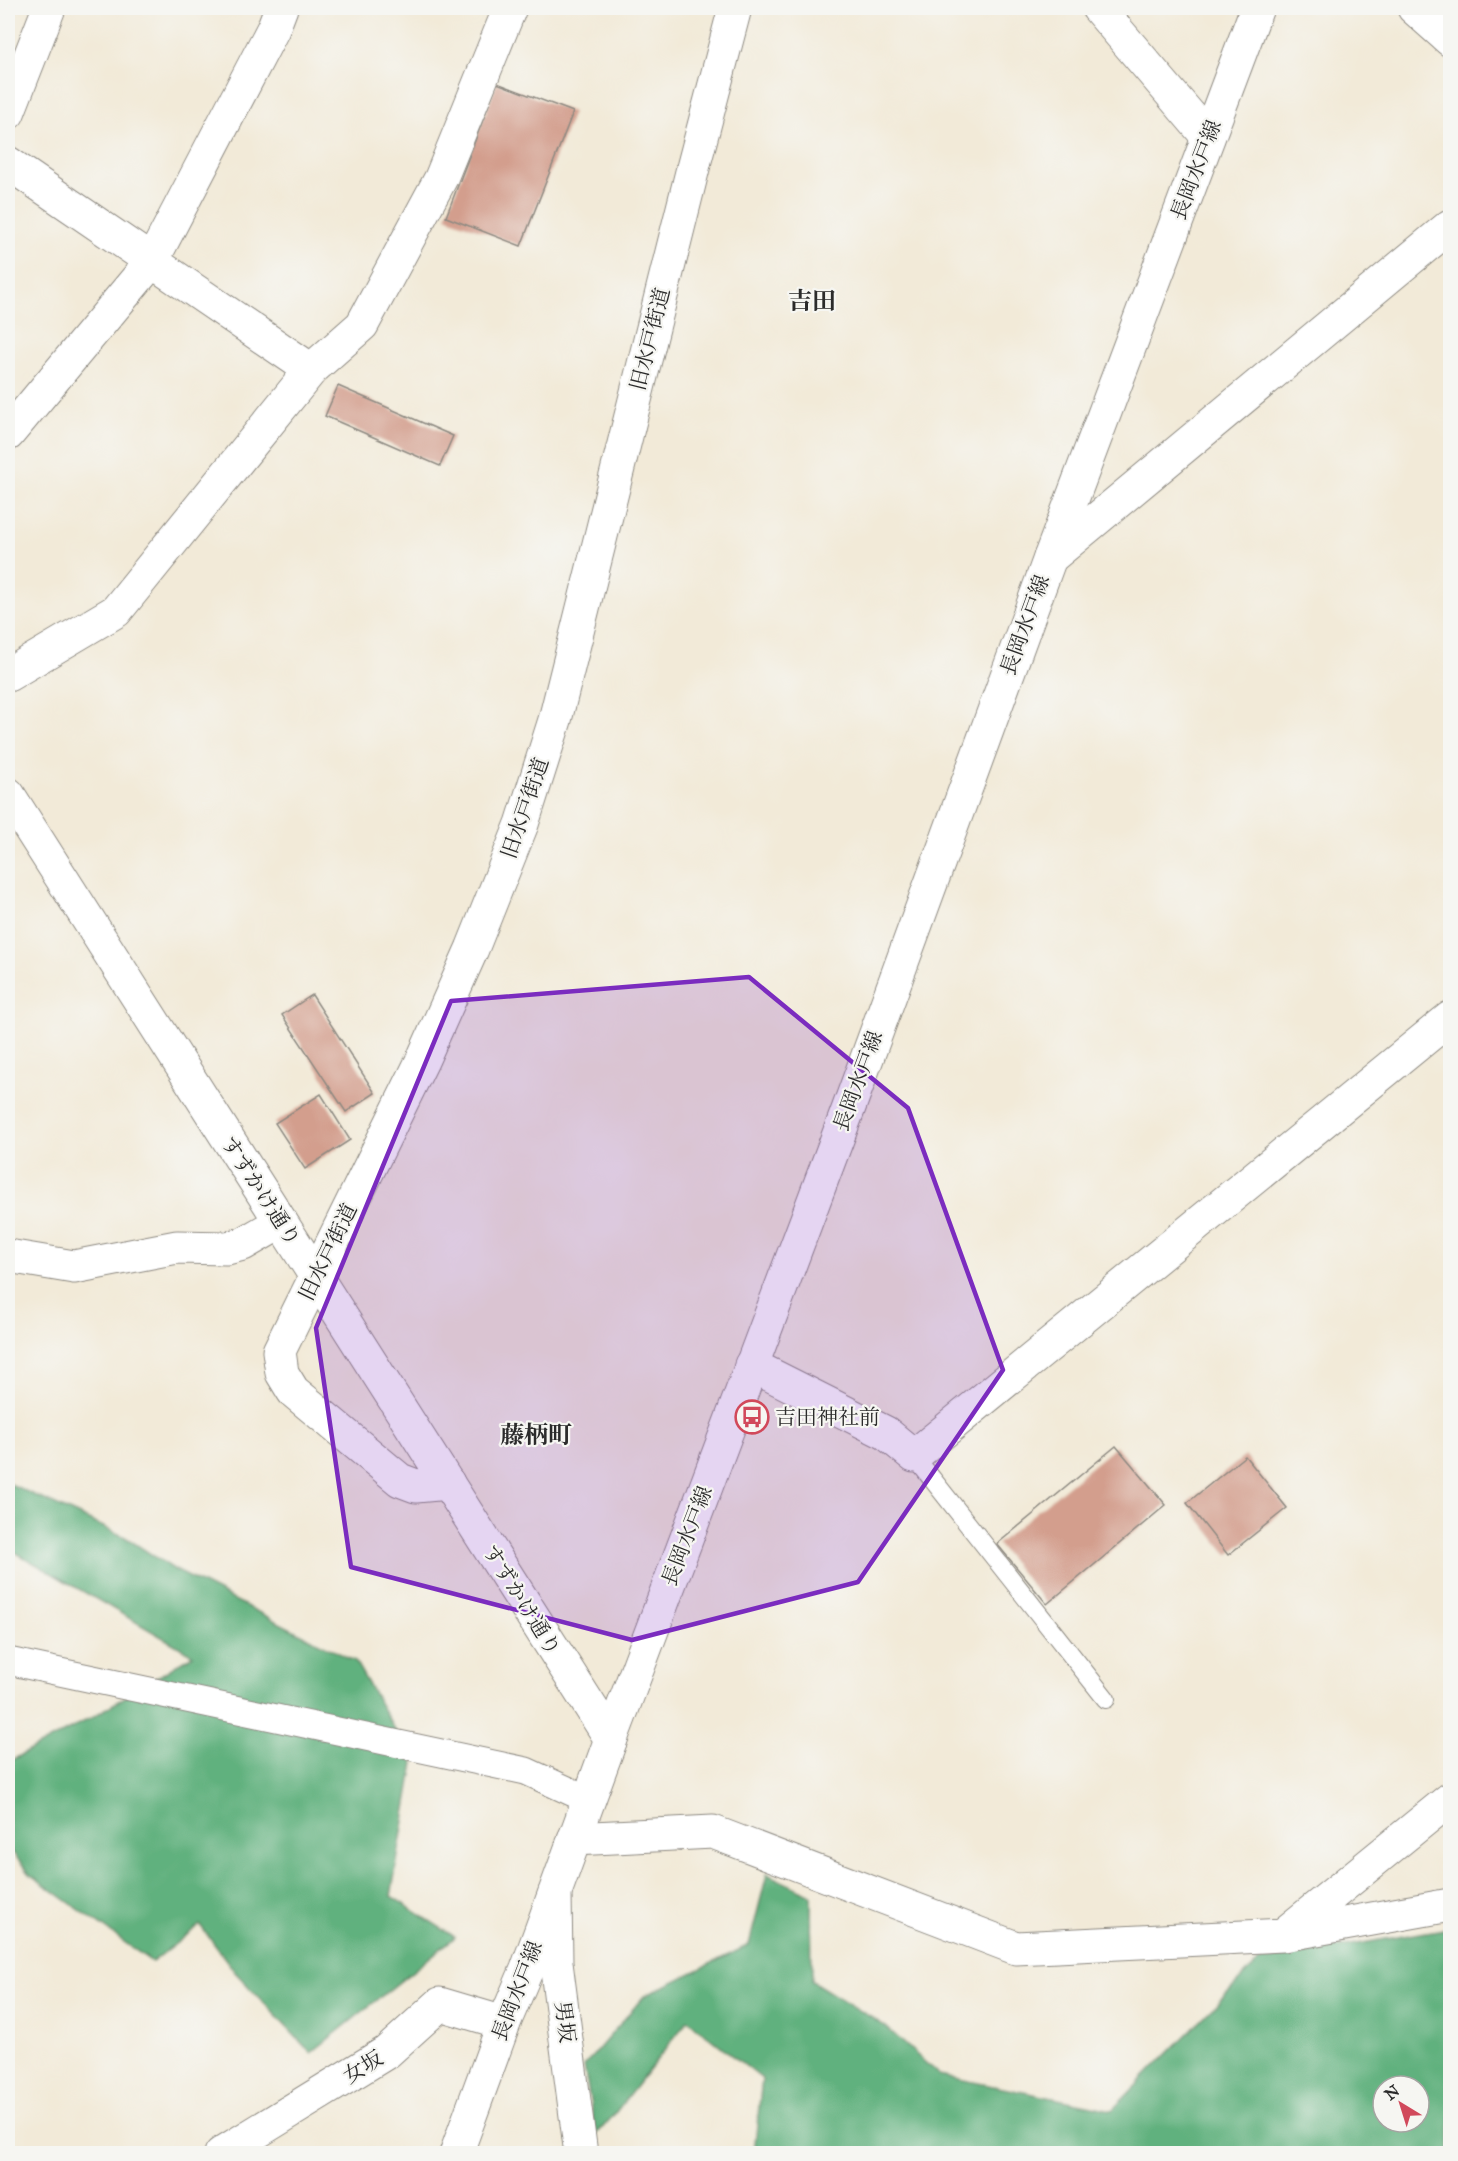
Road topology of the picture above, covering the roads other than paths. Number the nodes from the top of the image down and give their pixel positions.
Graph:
1 (49, 8) edge
2 (281, 8) edge
3 (510, 8) edge
4 (735, 8) edge
5 (1098, 8) edge
6 (1257, 8) edge
7 (1414, 8) edge
8 (1450, 40) edge
9 (8, 113) edge
10 (1208, 137) junction
11 (8, 163) edge
12 (1450, 226) edge
13 (152, 261) junction
14 (311, 370) junction
15 (8, 434) edge
16 (1050, 558) junction
17 (8, 675) edge
18 (8, 794) edge
19 (1450, 1018) edge
20 (281, 1222) junction
21 (8, 1256) edge
22 (316, 1276) junction
23 (751, 1365) junction
24 (914, 1456) junction
25 (448, 1483) junction
26 (8, 1661) edge
27 (1106, 1700) dead end
28 (611, 1739) junction
29 (1450, 1799) edge
30 (589, 1800) junction
31 (574, 1839) junction
32 (555, 1891) junction
33 (1450, 1905) edge
34 (1283, 1935) junction
35 (504, 2023) junction
36 (221, 2154) edge
37 (456, 2154) edge
38 (581, 2154) edge

1 - 9 street
2 - 13 street
3 - 14 street
4 - 22 street, 旧水戸街道
5 - 10 street
6 - 10 street, 長岡水戸線
7 - 8 street
10 - 16 street, 長岡水戸線
11 - 13 street
12 - 16 street
13 - 14 street
13 - 15 street
14 - 17 street
16 - 23 street, 長岡水戸線
18 - 20 street, すずかけ通り
19 - 24 street
20 - 21 street
20 - 22 street, すずかけ通り
22 - 25 street, すずかけ通り
22 - 25 street, 旧水戸街道
23 - 24 street
23 - 28 street, 長岡水戸線
24 - 27 lane
25 - 28 street, すずかけ通り
26 - 30 street
28 - 30 street, 長岡水戸線
29 - 34 street
30 - 31 street, 長岡水戸線
31 - 32 street, 長岡水戸線
31 - 34 street
32 - 35 street, 長岡水戸線
32 - 38 street, 男坂
33 - 34 street
35 - 36 street, 女坂
35 - 37 street, 長岡水戸線

